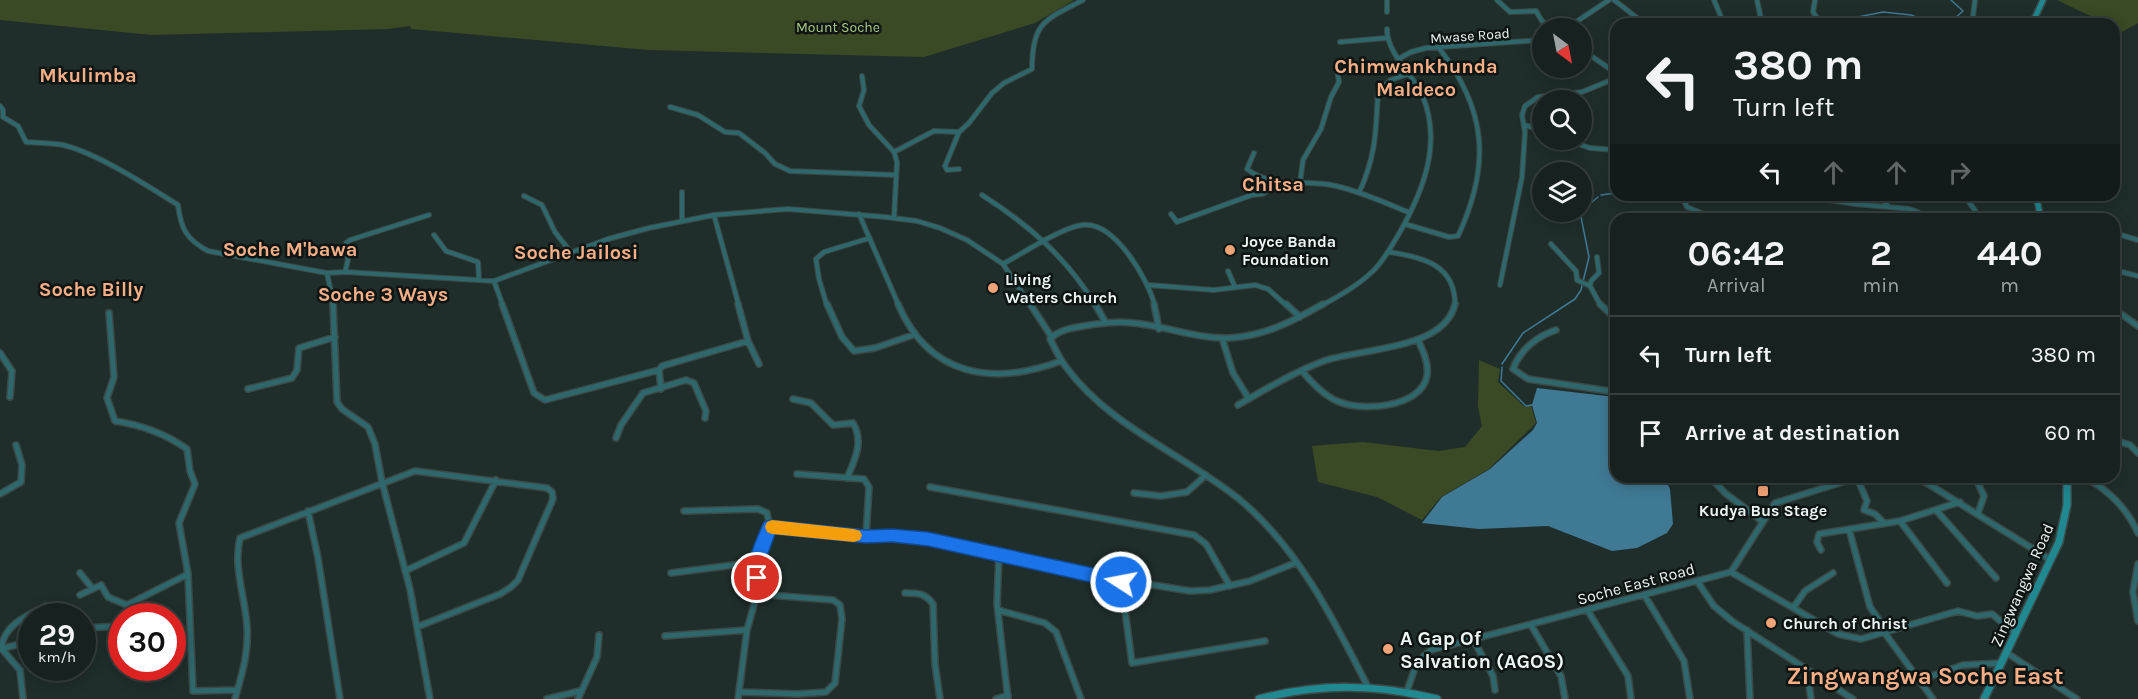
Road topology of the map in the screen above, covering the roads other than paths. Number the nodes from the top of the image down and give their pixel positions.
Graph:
1 (1083, 0) edge
2 (1387, 0) edge
3 (1497, 0) edge
4 (1609, 0) edge
5 (1614, 0) edge
6 (1714, 0) edge
7 (1757, 0) edge
8 (1815, 0) edge
9 (1975, 0) edge
10 (2043, 0) edge
11 (1387, 12) dead end
12 (1540, 18) edge
13 (1582, 18) edge
14 (1637, 18) edge
15 (1722, 18) edge
16 (1761, 18) edge
17 (1817, 18) edge
18 (1973, 18) edge
19 (2035, 18) edge
20 (1387, 29) dead end
21 (1386, 38) junction
22 (1340, 42) dead end
23 (1532, 42) edge
24 (1439, 48) junction
25 (1592, 57) edge
26 (1400, 58) junction
27 (1610, 69) edge
28 (1410, 74) junction
29 (1338, 75) dead end
30 (862, 76) dead end
31 (1610, 80) edge
32 (0, 106) edge
33 (670, 107) dead end
34 (1524, 125) junction
35 (1532, 127) edge
36 (959, 132) junction
37 (1592, 148) edge
38 (1610, 150) edge
39 (894, 152) junction
40 (1254, 153) dead end
41 (958, 169) dead end
42 (896, 176) junction
43 (1284, 182) junction
44 (1300, 182) junction
45 (682, 192) dead end
46 (1359, 193) junction
47 (982, 195) dead end
48 (524, 196) dead end
49 (1684, 201) edge
50 (1836, 201) edge
51 (1884, 201) edge
52 (1888, 206) junction
53 (1410, 213) junction
54 (1702, 213) edge
55 (1918, 213) edge
56 (859, 214) junction
57 (1171, 214) dead end
58 (429, 215) dead end
59 (714, 215) junction
60 (894, 218) junction
61 (682, 221) junction
62 (1405, 224) junction
63 (434, 235) dead end
64 (2120, 235) edge
65 (870, 238) junction
66 (1046, 240) junction
67 (2138, 240) edge
68 (1551, 244) dead end
69 (570, 251) junction
70 (1389, 252) junction
71 (1597, 257) dead end
72 (1002, 264) junction
73 (1228, 271) dead end
74 (345, 272) junction
75 (2120, 272) edge
76 (327, 273) junction
77 (2138, 276) edge
78 (479, 279) junction
79 (494, 281) junction
80 (1148, 285) junction
81 (1500, 285) dead end
82 (1590, 286) junction
83 (1235, 287) junction
84 (109, 313) dead end
85 (2120, 313) edge
86 (1610, 314) edge
87 (1300, 317) junction
88 (1106, 323) junction
89 (2138, 326) edge
90 (1159, 329) junction
91 (1556, 330) dead end
92 (913, 335) junction
93 (1051, 336) junction
94 (335, 337) junction
95 (1222, 338) junction
96 (1418, 340) junction
97 (748, 341) junction
98 (0, 353) edge
99 (1061, 361) junction
100 (759, 364) dead end
101 (659, 370) junction
102 (1302, 371) junction
103 (248, 389) dead end
104 (661, 389) junction
105 (1610, 391) edge
106 (10, 397) dead end
107 (793, 399) dead end
108 (1249, 399) junction
109 (1238, 405) dead end
110 (705, 418) dead end
111 (616, 438) dead end
112 (2120, 442) edge
113 (16, 445) dead end
114 (2138, 453) edge
115 (797, 474) dead end
116 (1206, 476) junction
117 (847, 478) junction
118 (496, 480) junction
119 (382, 482) junction
120 (1716, 483) edge
121 (1835, 483) edge
122 (1860, 483) edge
123 (1927, 483) edge
124 (1978, 483) edge
125 (2067, 483) edge
126 (2095, 483) edge
127 (1831, 484) joint
128 (930, 487) dead end
129 (1134, 493) dead end
130 (0, 494) edge
131 (1960, 502) junction
132 (1936, 510) junction
133 (308, 511) junction
134 (684, 511) dead end
135 (1978, 513) junction
136 (1762, 521) junction
137 (1900, 521) junction
138 (1884, 523) junction
139 (770, 527) junction
140 (1849, 529) junction
141 (2138, 533) edge
142 (866, 537) junction
143 (1821, 550) dead end
144 (999, 554) junction
145 (2051, 560) junction
146 (757, 562) junction
147 (1295, 563) junction
148 (2138, 564) edge
149 (405, 570) junction
150 (1731, 572) junction
151 (80, 573) dead end
152 (671, 573) dead end
153 (1833, 573) dead end
154 (188, 574) junction
155 (1996, 578) dead end
156 (1697, 581) junction
157 (1121, 582) junction
158 (1947, 583) dead end
159 (1230, 586) junction
160 (92, 588) junction
161 (905, 593) dead end
162 (757, 594) junction
163 (80, 595) dead end
164 (1645, 596) junction
165 (2136, 606) edge
166 (1793, 608) junction
167 (998, 610) junction
168 (1588, 611) junction
169 (2138, 621) edge
170 (18, 622) edge
171 (1531, 625) junction
172 (417, 627) junction
173 (747, 630) junction
174 (1747, 630) junction
175 (1886, 632) junction
176 (2016, 634) junction
177 (599, 635) dead end
178 (664, 636) dead end
179 (1473, 639) junction
180 (1265, 642) dead end
181 (18, 644) edge
182 (0, 649) edge
183 (2007, 653) junction
184 (2002, 663) junction
185 (1807, 670) junction
186 (1920, 680) junction
187 (1366, 685) junction
188 (237, 690) junction
189 (1495, 690) dead end
190 (580, 691) junction
191 (1407, 691) junction
192 (739, 692) junction
193 (1415, 696) edge
194 (1008, 697) edge
195 (23, 699) edge
196 (235, 699) edge
197 (340, 699) edge
198 (430, 699) edge
199 (547, 699) edge
200 (578, 699) edge
201 (738, 699) edge
202 (940, 699) edge
203 (996, 699) edge
204 (1081, 699) edge
205 (1259, 699) edge
206 (1437, 699) edge
207 (1565, 699) edge
208 (1631, 699) edge
209 (1690, 699) edge
210 (1750, 699) edge
211 (1811, 699) edge
212 (1853, 699) edge
213 (1933, 699) edge
214 (1984, 699) edge
215 (2077, 699) edge

1 - 36 street
2 - 11 street
3 - 12 street
4 - 13 street
5 - 14 street
6 - 15 street
7 - 16 street
8 - 17 street
9 - 18 street
10 - 19 street
20 - 21 street
21 - 22 street
21 - 26 street
23 - 24 street, Mwase Road
24 - 26 street, Mwase Road
24 - 62 street
25 - 27 street
26 - 28 street
28 - 46 street
28 - 53 street
29 - 44 street
30 - 39 street
31 - 34 street
32 - 76 street
33 - 42 street
34 - 35 street
34 - 81 street
36 - 39 street
36 - 41 street
37 - 38 street
39 - 42 street
40 - 43 street
42 - 60 street
43 - 44 street
43 - 57 street
44 - 46 street
45 - 61 street
46 - 53 street
47 - 66 street
48 - 69 street
49 - 54 street
50 - 52 street
51 - 52 street
52 - 55 street
53 - 62 street
56 - 59 street
56 - 60 street
56 - 65 street
58 - 74 street
59 - 61 street
59 - 97 street
60 - 72 street
61 - 69 street
62 - 70 street
63 - 78 street
64 - 67 street
65 - 92 street
65 - 92 street
66 - 72 street
66 - 80 street
66 - 88 street
68 - 82 street
69 - 79 street
70 - 87 street
70 - 96 street
71 - 82 street
72 - 93 street
73 - 83 street
74 - 76 street
74 - 78 street
75 - 77 street
76 - 94 street
78 - 79 street
79 - 101 street
80 - 83 street
80 - 90 street
82 - 86 street
83 - 87 street
84 - 154 street
85 - 89 street
87 - 95 street
88 - 90 street
88 - 93 street
90 - 95 street
91 - 105 street
92 - 99 street
93 - 99 street
94 - 103 street
94 - 119 street
95 - 108 street
96 - 102 street
96 - 102 street
97 - 100 street
97 - 101 street
98 - 106 street
99 - 116 street
101 - 104 street
102 - 108 street
104 - 110 street
104 - 111 street
107 - 117 street
108 - 109 street
112 - 114 street
113 - 130 street
115 - 117 street
116 - 129 street
116 - 147 street
117 - 142 street
118 - 119 street
118 - 149 street
118 - 172 street
119 - 133 street
119 - 149 street
120 - 136 street
121 - 127 street
122 - 138 street
123 - 131 street
124 - 135 street
125 - 145 street, Zingwangwa Road
126 - 141 street
127 - 136 street
128 - 159 street
131 - 132 street
131 - 135 street
132 - 137 street
132 - 155 street
133 - 188 street
133 - 197 street
134 - 139 street
135 - 145 street
136 - 150 street
137 - 138 street
137 - 158 street
138 - 140 street
139 - 142 street
139 - 146 street
140 - 143 street
140 - 175 street
142 - 144 street
144 - 157 street
144 - 167 street
145 - 176 street, Zingwangwa Road
146 - 152 street
146 - 162 street
147 - 159 street
147 - 187 street
148 - 165 street
149 - 172 street
150 - 156 street, Soche East Road
150 - 166 street
151 - 160 street
153 - 166 street
154 - 160 street
154 - 188 street
156 - 164 street, Soche East Road
156 - 174 street
157 - 159 street
157 - 180 street
160 - 163 street
161 - 202 street
162 - 173 street
162 - 192 street
164 - 168 street, Soche East Road
164 - 209 street
165 - 169 street
166 - 175 street
167 - 194 street
167 - 204 street
168 - 171 street, Soche East Road
168 - 208 street
170 - 182 street
171 - 179 street, Soche East Road
171 - 207 street
172 - 198 street
173 - 178 street
173 - 192 street
174 - 185 street
174 - 210 street
175 - 176 street
175 - 186 street
176 - 183 street, Zingwangwa Road
177 - 190 street
179 - 189 street
179 - 191 street, Soche East Road
181 - 182 street
182 - 195 street
183 - 184 street, Zingwangwa Road
183 - 215 street
184 - 186 street
184 - 214 street, Zingwangwa Road
185 - 211 street
185 - 212 street
186 - 213 street
187 - 191 street
187 - 205 street
188 - 196 street
190 - 199 street
190 - 200 street
191 - 193 street
192 - 201 street
193 - 206 street
194 - 203 street

